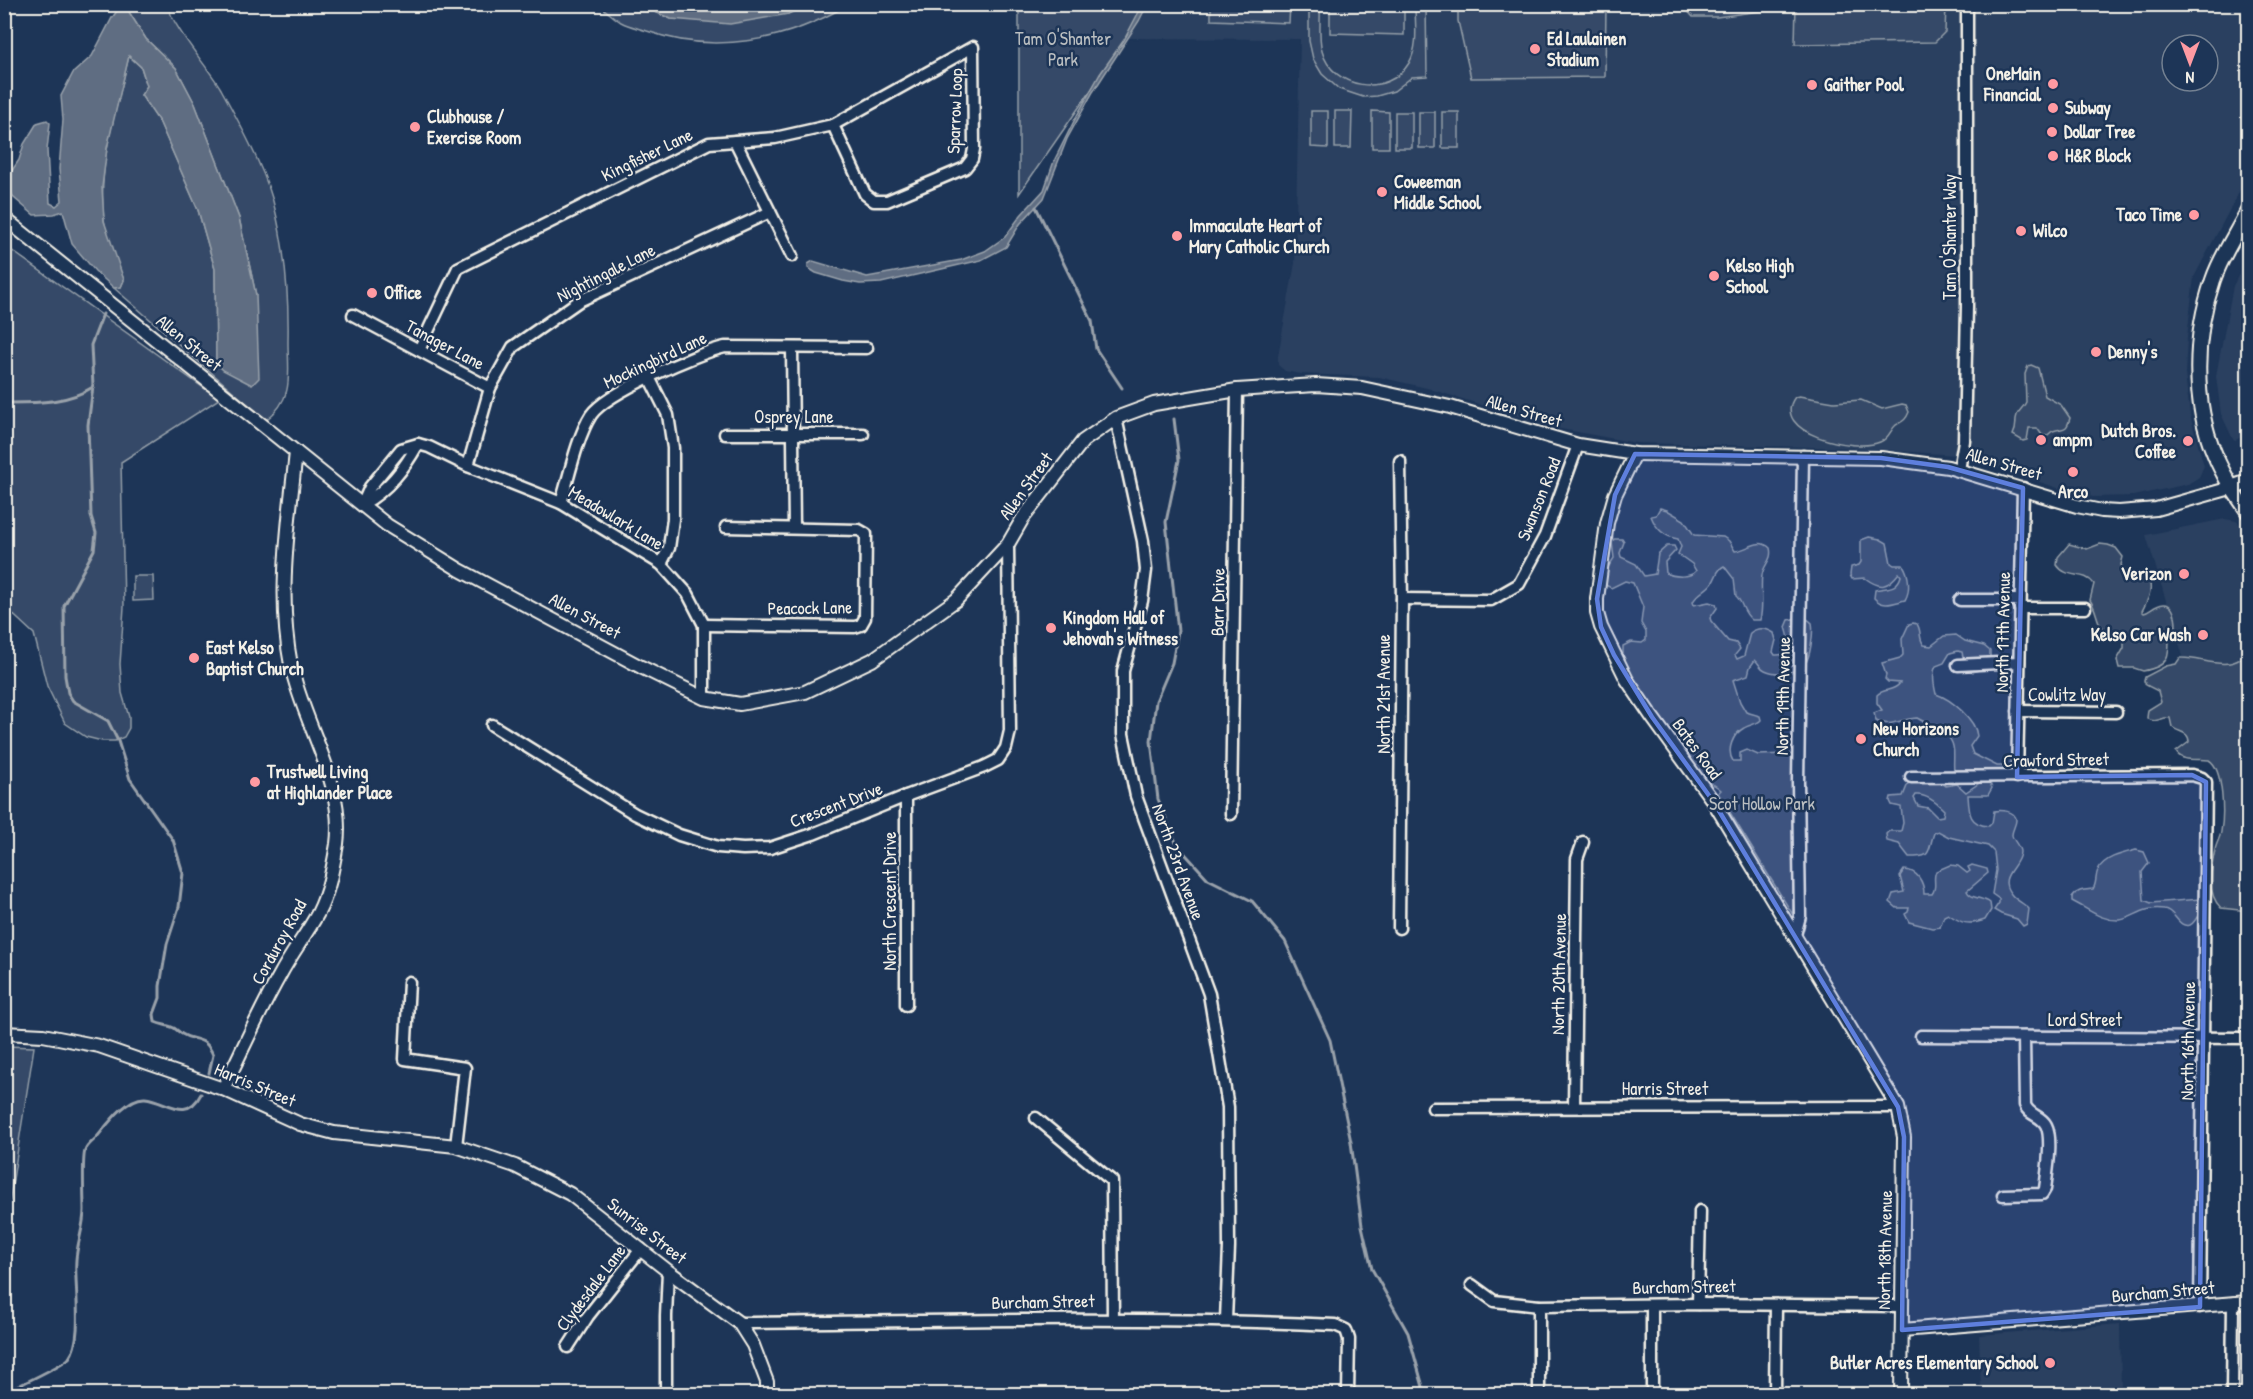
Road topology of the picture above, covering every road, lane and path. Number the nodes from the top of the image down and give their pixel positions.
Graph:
1 (1967, 4) edge
2 (974, 48) joint
3 (833, 125) junction
4 (735, 141) junction
5 (2248, 211) edge
6 (770, 212) junction
7 (4, 218) edge
8 (792, 256) dead end
9 (353, 315) dead end
10 (867, 348) dead end
11 (792, 349) junction
12 (419, 350) junction
13 (649, 377) junction
14 (490, 388) junction
15 (1237, 390) junction
16 (1116, 418) junction
17 (794, 433) junction
18 (724, 434) dead end
19 (863, 434) dead end
20 (1578, 445) junction
21 (296, 452) junction
22 (1635, 454) junction
23 (1803, 456) junction
24 (1400, 461) dead end
25 (468, 466) junction
26 (1959, 470) junction
27 (2248, 482) edge
28 (2023, 488) junction
29 (2231, 488) junction
30 (561, 502) junction
31 (362, 505) junction
32 (2248, 513) edge
33 (726, 527) dead end
34 (794, 527) junction
35 (1008, 544) junction
36 (661, 564) junction
37 (1402, 599) junction
38 (1960, 600) dead end
39 (2020, 604) junction
40 (2085, 608) dead end
41 (704, 625) junction
42 (2019, 662) junction
43 (1958, 665) dead end
44 (704, 698) junction
45 (2018, 711) junction
46 (2116, 712) dead end
47 (492, 725) dead end
48 (1911, 777) dead end
49 (2017, 777) junction
50 (2202, 778) joint
51 (906, 796) junction
52 (1231, 814) dead end
53 (1583, 842) dead end
54 (1399, 928) dead end
55 (1795, 935) junction
56 (410, 982) dead end
57 (906, 1005) dead end
58 (4, 1033) edge
59 (1921, 1036) dead end
60 (2205, 1036) junction
61 (2024, 1037) junction
62 (2248, 1038) edge
63 (223, 1089) junction
64 (1574, 1107) junction
65 (1898, 1107) junction
66 (1433, 1108) dead end
67 (1036, 1118) dead end
68 (456, 1146) junction
69 (2003, 1195) dead end
70 (1700, 1211) dead end
71 (641, 1249) junction
72 (669, 1271) junction
73 (1472, 1285) dead end
74 (2248, 1302) edge
75 (2233, 1303) junction
76 (1698, 1304) junction
77 (1776, 1305) junction
78 (1539, 1306) junction
79 (1652, 1306) junction
80 (1902, 1306) junction
81 (2200, 1307) junction
82 (1113, 1319) junction
83 (1226, 1320) junction
84 (739, 1323) junction
85 (1902, 1330) junction
86 (568, 1347) dead end
87 (666, 1395) edge
88 (767, 1395) edge
89 (1348, 1395) edge
90 (1539, 1395) edge
91 (1652, 1395) edge
92 (1775, 1395) edge
93 (1901, 1395) edge
94 (2232, 1395) edge

1 - 26 street, Tam O'Shanter Way
2 - 3 street, Kingfisher Lane
2 - 3 street, Sparrow Loop
3 - 4 street, Kingfisher Lane
4 - 6 street
4 - 12 street, Kingfisher Lane
5 - 29 main road
6 - 8 street
6 - 14 street, Nightingale Lane
7 - 21 street, Allen Street
9 - 12 street, Tanager Lane
10 - 11 street, Mockingbird Lane
11 - 13 street, Mockingbird Lane
11 - 17 street
12 - 14 street, Tanager Lane
13 - 30 street, Mockingbird Lane
13 - 36 street
14 - 25 street, Nightingale Lane
15 - 16 street, Allen Street
15 - 20 street, Allen Street
15 - 52 street, Barr Drive
16 - 35 street, Allen Street
16 - 83 street, North 23rd Avenue
17 - 18 street, Osprey Lane
17 - 19 street, Osprey Lane
17 - 34 street
20 - 22 street, Allen Street
20 - 37 street, Swanson Road
21 - 31 street, Allen Street
21 - 63 street, Corduroy Road
22 - 23 street, Allen Street
22 - 55 street, Bates Road
23 - 26 street, Allen Street
23 - 55 street, North 19th Avenue
24 - 37 street, North 21st Avenue
25 - 30 street, Meadowlark Lane
25 - 31 street, Meadowlark Lane
26 - 28 street, Allen Street
27 - 29 main road, Allen Street
28 - 29 street, Allen Street
28 - 39 street, North 17th Avenue
29 - 32 street
30 - 36 street, Meadowlark Lane
31 - 44 street, Allen Street
33 - 34 street, Peacock Lane
34 - 41 street, Peacock Lane
35 - 44 street, Allen Street
35 - 51 street, Crescent Drive
36 - 41 street, Meadowlark Lane
37 - 54 street, North 21st Avenue
38 - 39 street
39 - 40 street
39 - 42 street, North 17th Avenue
41 - 44 street, Meadowlark Lane
42 - 43 street
42 - 45 street, North 17th Avenue
45 - 46 street, Cowlitz Way
45 - 49 street, North 17th Avenue
47 - 51 street, Crescent Drive
48 - 49 street, Crawford Street
49 - 50 street, Crawford Street
50 - 60 street, North 16th Avenue
51 - 57 street, North Crescent Drive
53 - 64 street, North 20th Avenue
55 - 65 street, Bates Road
56 - 68 street
58 - 63 street, Harris Street
59 - 61 street, Lord Street
60 - 61 street, Lord Street
60 - 62 street, Lord Street
60 - 81 street, North 16th Avenue
61 - 69 street
63 - 68 street, Harris Street
64 - 65 street, Harris Street
64 - 66 street, Harris Street
65 - 80 street, North 18th Avenue
67 - 82 street
68 - 71 street, Sunrise Street
70 - 76 street
71 - 72 street, Sunrise Street
71 - 86 street, Clydesdale Lane
72 - 84 street, Sunrise Street
72 - 87 street
73 - 78 street, Burcham Street
74 - 75 street, Burcham Street
75 - 81 street, Burcham Street
75 - 94 street
76 - 77 street, Burcham Street
76 - 79 street, Burcham Street
77 - 80 street, Burcham Street
77 - 92 street
78 - 79 street, Burcham Street
78 - 90 street
79 - 91 street
80 - 85 street, North 18th Avenue
81 - 85 street, Burcham Street
82 - 83 street, Burcham Street
82 - 84 street, Burcham Street
83 - 89 street, Burcham Street
84 - 88 street, Sunrise Street
85 - 93 street, North 18th Avenue

